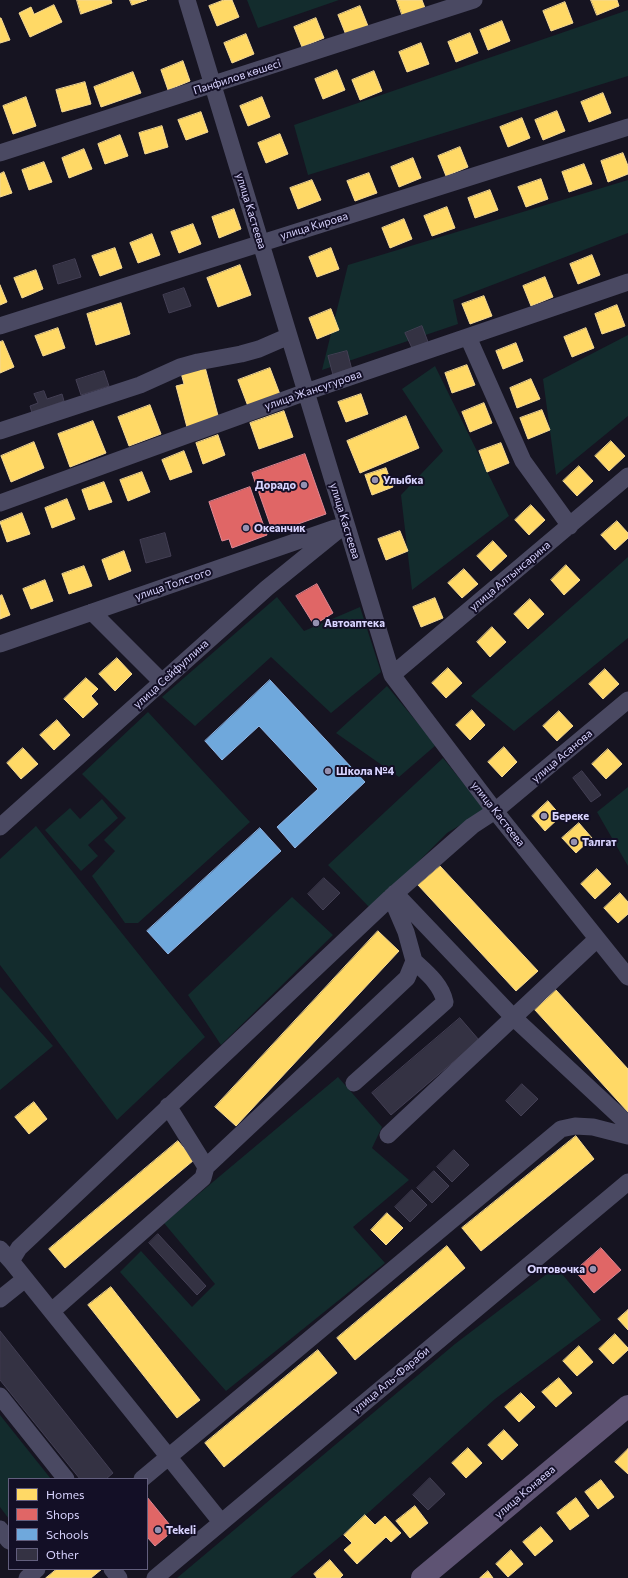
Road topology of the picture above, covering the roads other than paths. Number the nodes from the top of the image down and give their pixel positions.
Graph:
1 (187, 0) edge
2 (474, 0) edge
3 (213, 85) junction
4 (628, 127) edge
5 (0, 153) edge
6 (260, 242) junction
7 (628, 282) edge
8 (0, 326) edge
9 (289, 336) junction
10 (468, 337) junction
11 (306, 392) junction
12 (0, 431) edge
13 (628, 476) edge
14 (0, 503) edge
15 (346, 524) junction
16 (570, 526) junction
17 (92, 612) junction
18 (0, 644) edge
19 (392, 675) junction
20 (162, 682) junction
21 (628, 700) edge
22 (495, 811) junction
23 (0, 827) edge
24 (393, 895) junction
25 (596, 939) junction
26 (414, 961) junction
27 (628, 977) edge
28 (514, 1017) junction
29 (354, 1083) dead end
30 (168, 1106) junction
31 (628, 1124) edge
32 (388, 1135) dead end
33 (628, 1136) edge
34 (206, 1167) junction
35 (628, 1182) edge
36 (6, 1255) edge
37 (25, 1279) junction
38 (0, 1299) edge
39 (52, 1311) junction
40 (0, 1396) edge
41 (628, 1406) edge
42 (168, 1456) junction
43 (65, 1478) edge
44 (143, 1478) edge
45 (222, 1522) junction
46 (0, 1529) edge
47 (8, 1540) edge
48 (113, 1570) edge
49 (119, 1578) edge
50 (155, 1578) edge
51 (422, 1578) edge

1 - 3 street, улица Кастеева
2 - 3 street, Панфилов көшесі
3 - 5 street, Панфилов көшесі
3 - 6 street, улица Кастеева
4 - 6 street, улица Кирова
6 - 8 street, улица Кирова
6 - 9 street, улица Кастеева
7 - 10 street, улица Жансугурова
9 - 11 street, улица Кастеева
9 - 12 street
10 - 11 street, улица Жансугурова
10 - 16 street
11 - 14 street, улица Жансугурова
11 - 15 street, улица Кастеева
13 - 16 street, улица Алтынсарина
15 - 17 street, улица Толстого
15 - 19 street, улица Кастеева
15 - 20 street, улица Сейфуллина
16 - 19 street, улица Алтынсарина
17 - 18 street, улица Толстого
17 - 20 street
19 - 22 street, улица Кастеева
20 - 23 street, улица Сейфуллина
21 - 22 street, улица Асанова
22 - 24 street, улица Асанова
22 - 25 street, улица Кастеева
24 - 26 street
24 - 28 street
24 - 30 street, улица Асанова
25 - 27 street, улица Кастеева
25 - 28 street
26 - 29 street
26 - 34 street
28 - 31 street
28 - 32 street
30 - 34 street
30 - 36 street, улица Асанова
33 - 42 street
34 - 39 street
35 - 45 street, улица Аль-Фараби
36 - 37 street
37 - 38 street
37 - 39 street
39 - 42 street
40 - 43 street
41 - 51 main road, улица Конаева
42 - 44 street
42 - 45 street
45 - 50 street, улица Аль-Фараби
46 - 47 street
48 - 49 street

